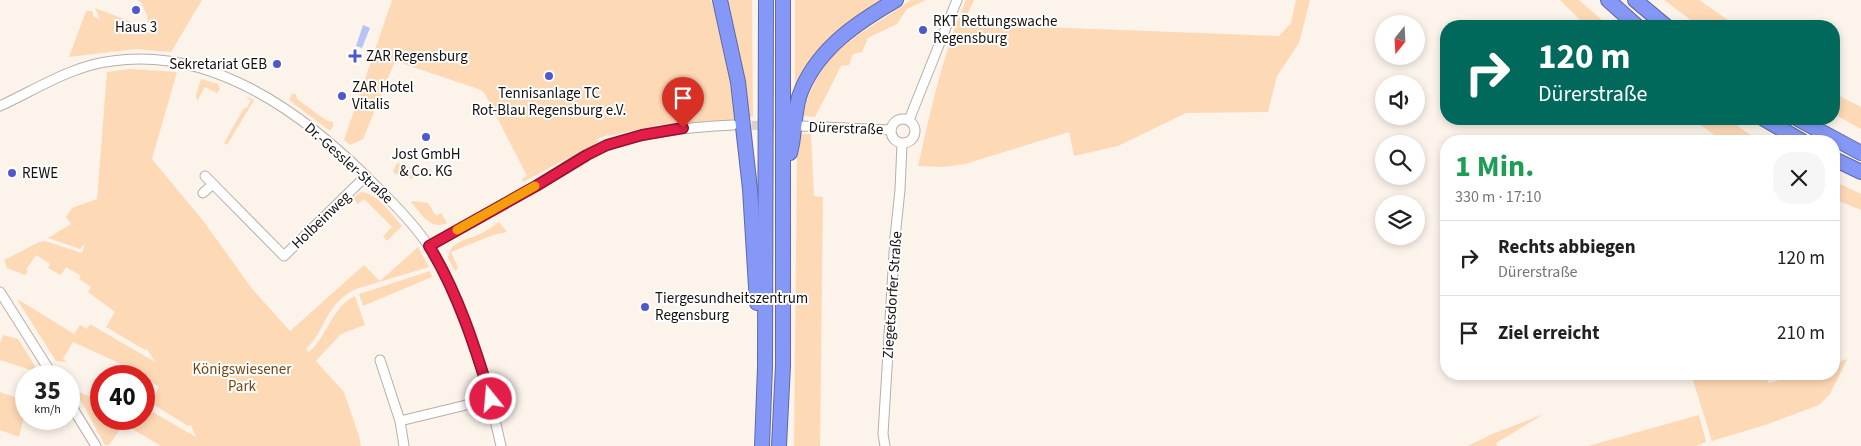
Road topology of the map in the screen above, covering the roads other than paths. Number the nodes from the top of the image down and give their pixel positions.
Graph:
1 (720, 0) edge
2 (766, 0) edge
3 (784, 0) edge
4 (896, 0) edge
5 (957, 0) edge
6 (1608, 0) edge
7 (1635, 0) edge
8 (1631, 20) edge
9 (1659, 20) edge
10 (0, 106) edge
11 (909, 120) junction
12 (733, 125) tunnel mouth
13 (1774, 125) edge
14 (1809, 125) edge
15 (801, 126) dead end
16 (891, 130) junction
17 (1792, 135) edge
18 (1828, 135) edge
19 (1840, 142) edge
20 (902, 144) junction
21 (1861, 153) edge
22 (1840, 161) edge
23 (1861, 172) edge
24 (784, 173) junction
25 (205, 176) dead end
26 (366, 176) junction
27 (213, 184) junction
28 (203, 193) dead end
29 (429, 246) junction
30 (0, 292) edge
31 (380, 360) dead end
32 (46, 365) edge
33 (766, 367) junction
34 (491, 399) junction
35 (80, 420) edge
36 (400, 421) junction
37 (96, 446) edge
38 (404, 446) edge
39 (501, 446) edge
40 (762, 446) edge
41 (779, 446) edge
42 (885, 446) edge

1 - 33 highway
2 - 33 highway
3 - 24 highway
4 - 24 highway
5 - 11 street
6 - 8 highway
7 - 9 highway
10 - 26 street, Dr.-Gessler-Straße
11 - 16 street
11 - 20 street
12 - 29 street
13 - 17 highway
14 - 18 highway
15 - 16 street, Dürerstraße
16 - 20 street
19 - 21 highway
20 - 42 street, Ziegetsdorfer Straße
22 - 23 highway
24 - 41 highway
25 - 27 street, Holbeinweg
26 - 27 street, Holbeinweg
26 - 29 street, Dr.-Gessler-Straße
27 - 28 street
29 - 34 street, Dr.-Gessler-Straße
30 - 32 street
31 - 36 street
33 - 40 highway
34 - 36 street
34 - 39 street, Dr.-Gessler-Straße
35 - 37 street
36 - 38 street

